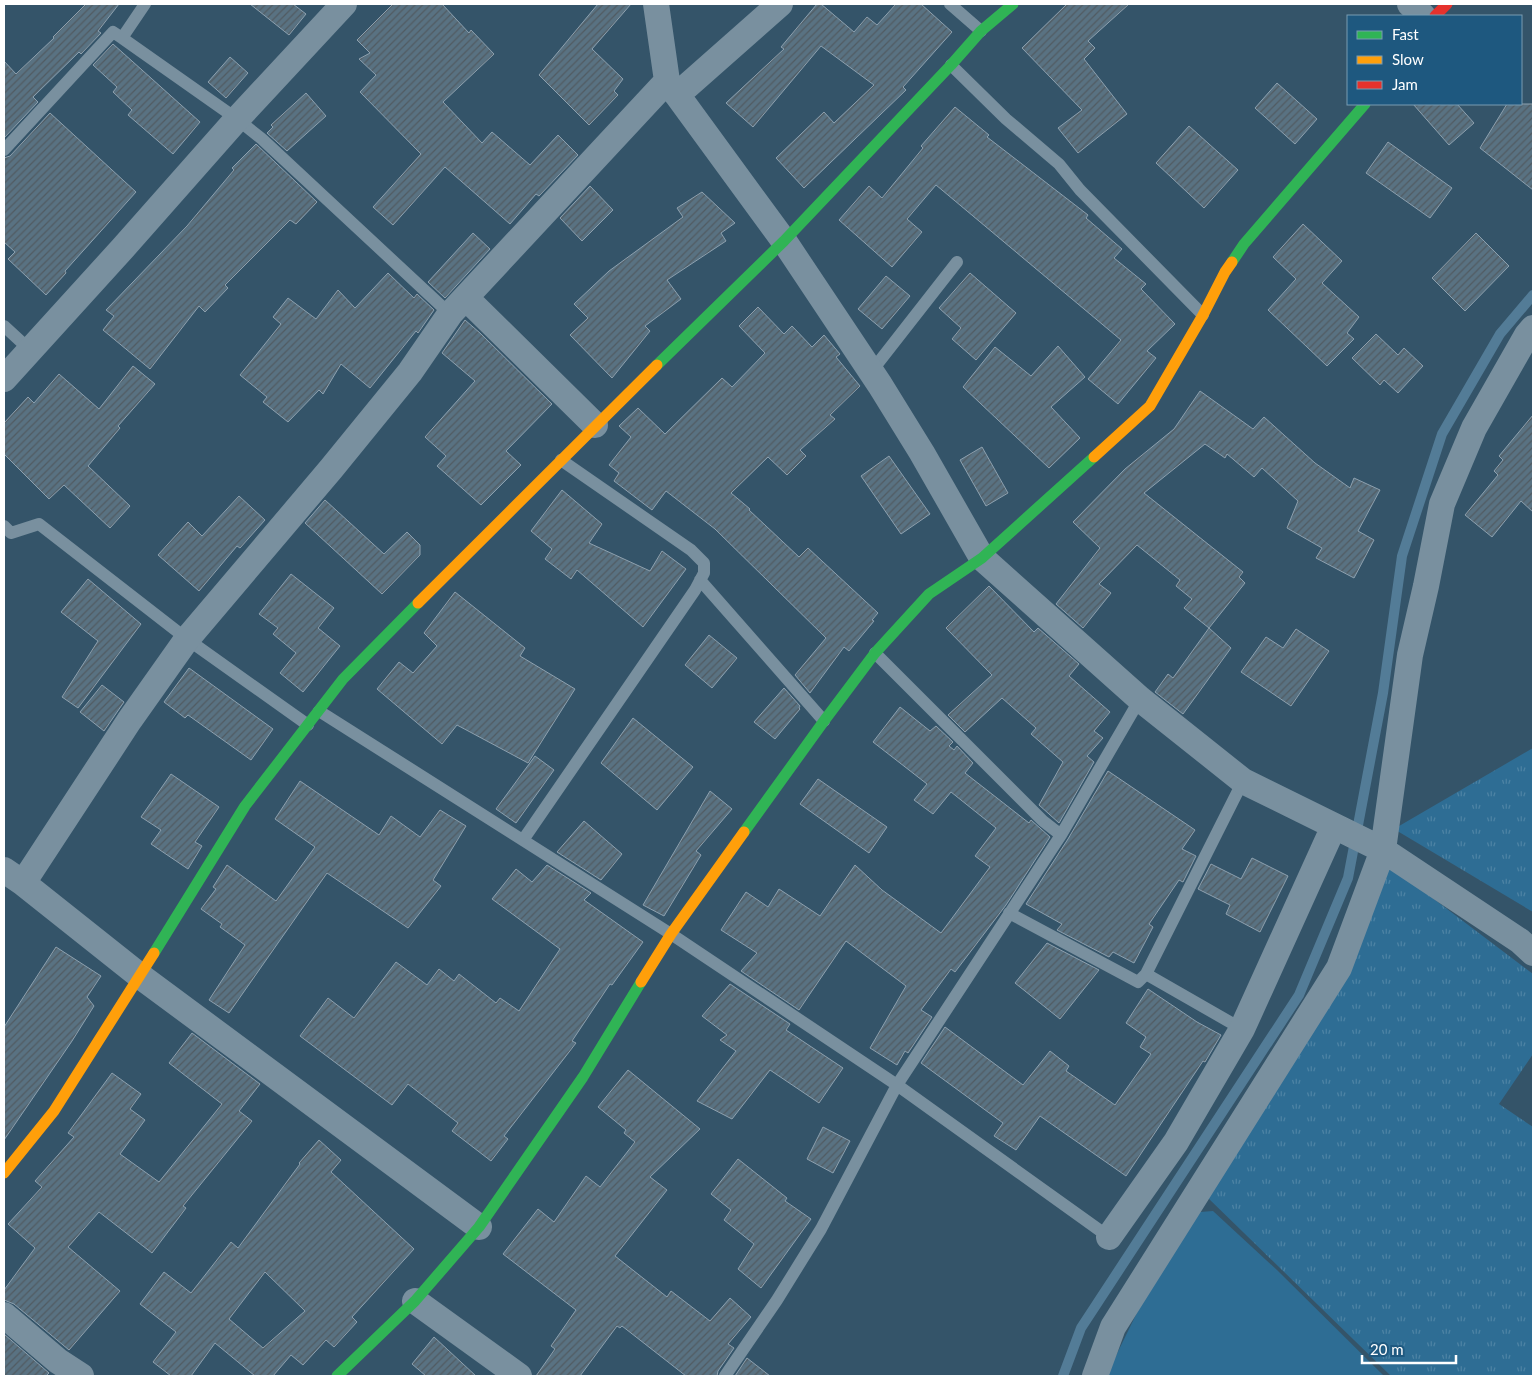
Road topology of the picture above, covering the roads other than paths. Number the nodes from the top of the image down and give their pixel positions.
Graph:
1 (145, 4) edge
2 (344, 4) edge
3 (656, 4) edge
4 (780, 4) edge
5 (950, 4) edge
6 (1013, 4) edge
7 (1410, 4) edge
8 (1447, 4) edge
9 (1422, 15) edge
10 (1436, 15) edge
11 (981, 31) junction
12 (122, 38) junction
13 (951, 65) junction
14 (672, 88) junction
15 (1364, 105) edge
16 (237, 119) junction
17 (4, 150) edge
18 (784, 241) junction
19 (957, 262) dead end
20 (458, 306) junction
21 (1203, 315) junction
22 (4, 326) edge
23 (1533, 328) edge
24 (30, 350) junction
25 (871, 372) junction
26 (4, 379) edge
27 (596, 425) junction
28 (561, 460) junction
29 (4, 526) edge
30 (982, 558) junction
31 (700, 580) junction
32 (187, 639) junction
33 (875, 653) junction
34 (1140, 699) junction
35 (319, 711) junction
36 (824, 721) junction
37 (308, 725) junction
38 (1243, 781) junction
39 (1334, 826) junction
40 (1060, 835) junction
41 (523, 840) junction
42 (1383, 850) junction
43 (14, 876) edge
44 (1010, 913) junction
45 (671, 934) junction
46 (1533, 952) edge
47 (1146, 974) junction
48 (140, 976) junction
49 (1242, 1030) junction
50 (897, 1085) junction
51 (4, 1173) edge
52 (479, 1227) junction
53 (1109, 1238) joint
54 (415, 1301) junction
55 (4, 1315) edge
56 (81, 1376) edge
57 (336, 1376) edge
58 (519, 1376) edge
59 (725, 1376) edge
60 (1095, 1376) edge

1 - 12 lane
2 - 16 street
3 - 14 street
4 - 14 street
5 - 11 lane
6 - 11 street
7 - 9 street
8 - 10 street
11 - 13 street
12 - 16 lane
12 - 17 lane
13 - 18 street
13 - 21 lane
14 - 18 street
14 - 20 street
15 - 21 street
16 - 20 lane
16 - 24 street
18 - 25 street
18 - 27 street
19 - 25 lane
20 - 27 street
20 - 32 street
21 - 30 street
22 - 24 lane
23 - 42 street
24 - 26 street
25 - 30 street
27 - 28 street
28 - 31 lane
28 - 35 street
29 - 32 lane
30 - 33 street
30 - 34 street
31 - 36 lane
31 - 41 lane
32 - 37 lane
32 - 43 street
33 - 36 street
33 - 40 lane
34 - 38 street
34 - 40 lane
35 - 37 street
35 - 41 lane
36 - 45 street
37 - 48 street
38 - 39 street
38 - 47 lane
39 - 42 street
39 - 49 street
40 - 44 lane
41 - 45 lane
42 - 46 street
42 - 60 street
43 - 48 street
44 - 47 lane
44 - 50 lane
45 - 50 lane
45 - 52 street
47 - 49 lane
48 - 51 street
48 - 52 street
49 - 53 street
50 - 53 lane
50 - 59 lane
52 - 54 street
54 - 57 street
54 - 58 street
55 - 56 street

